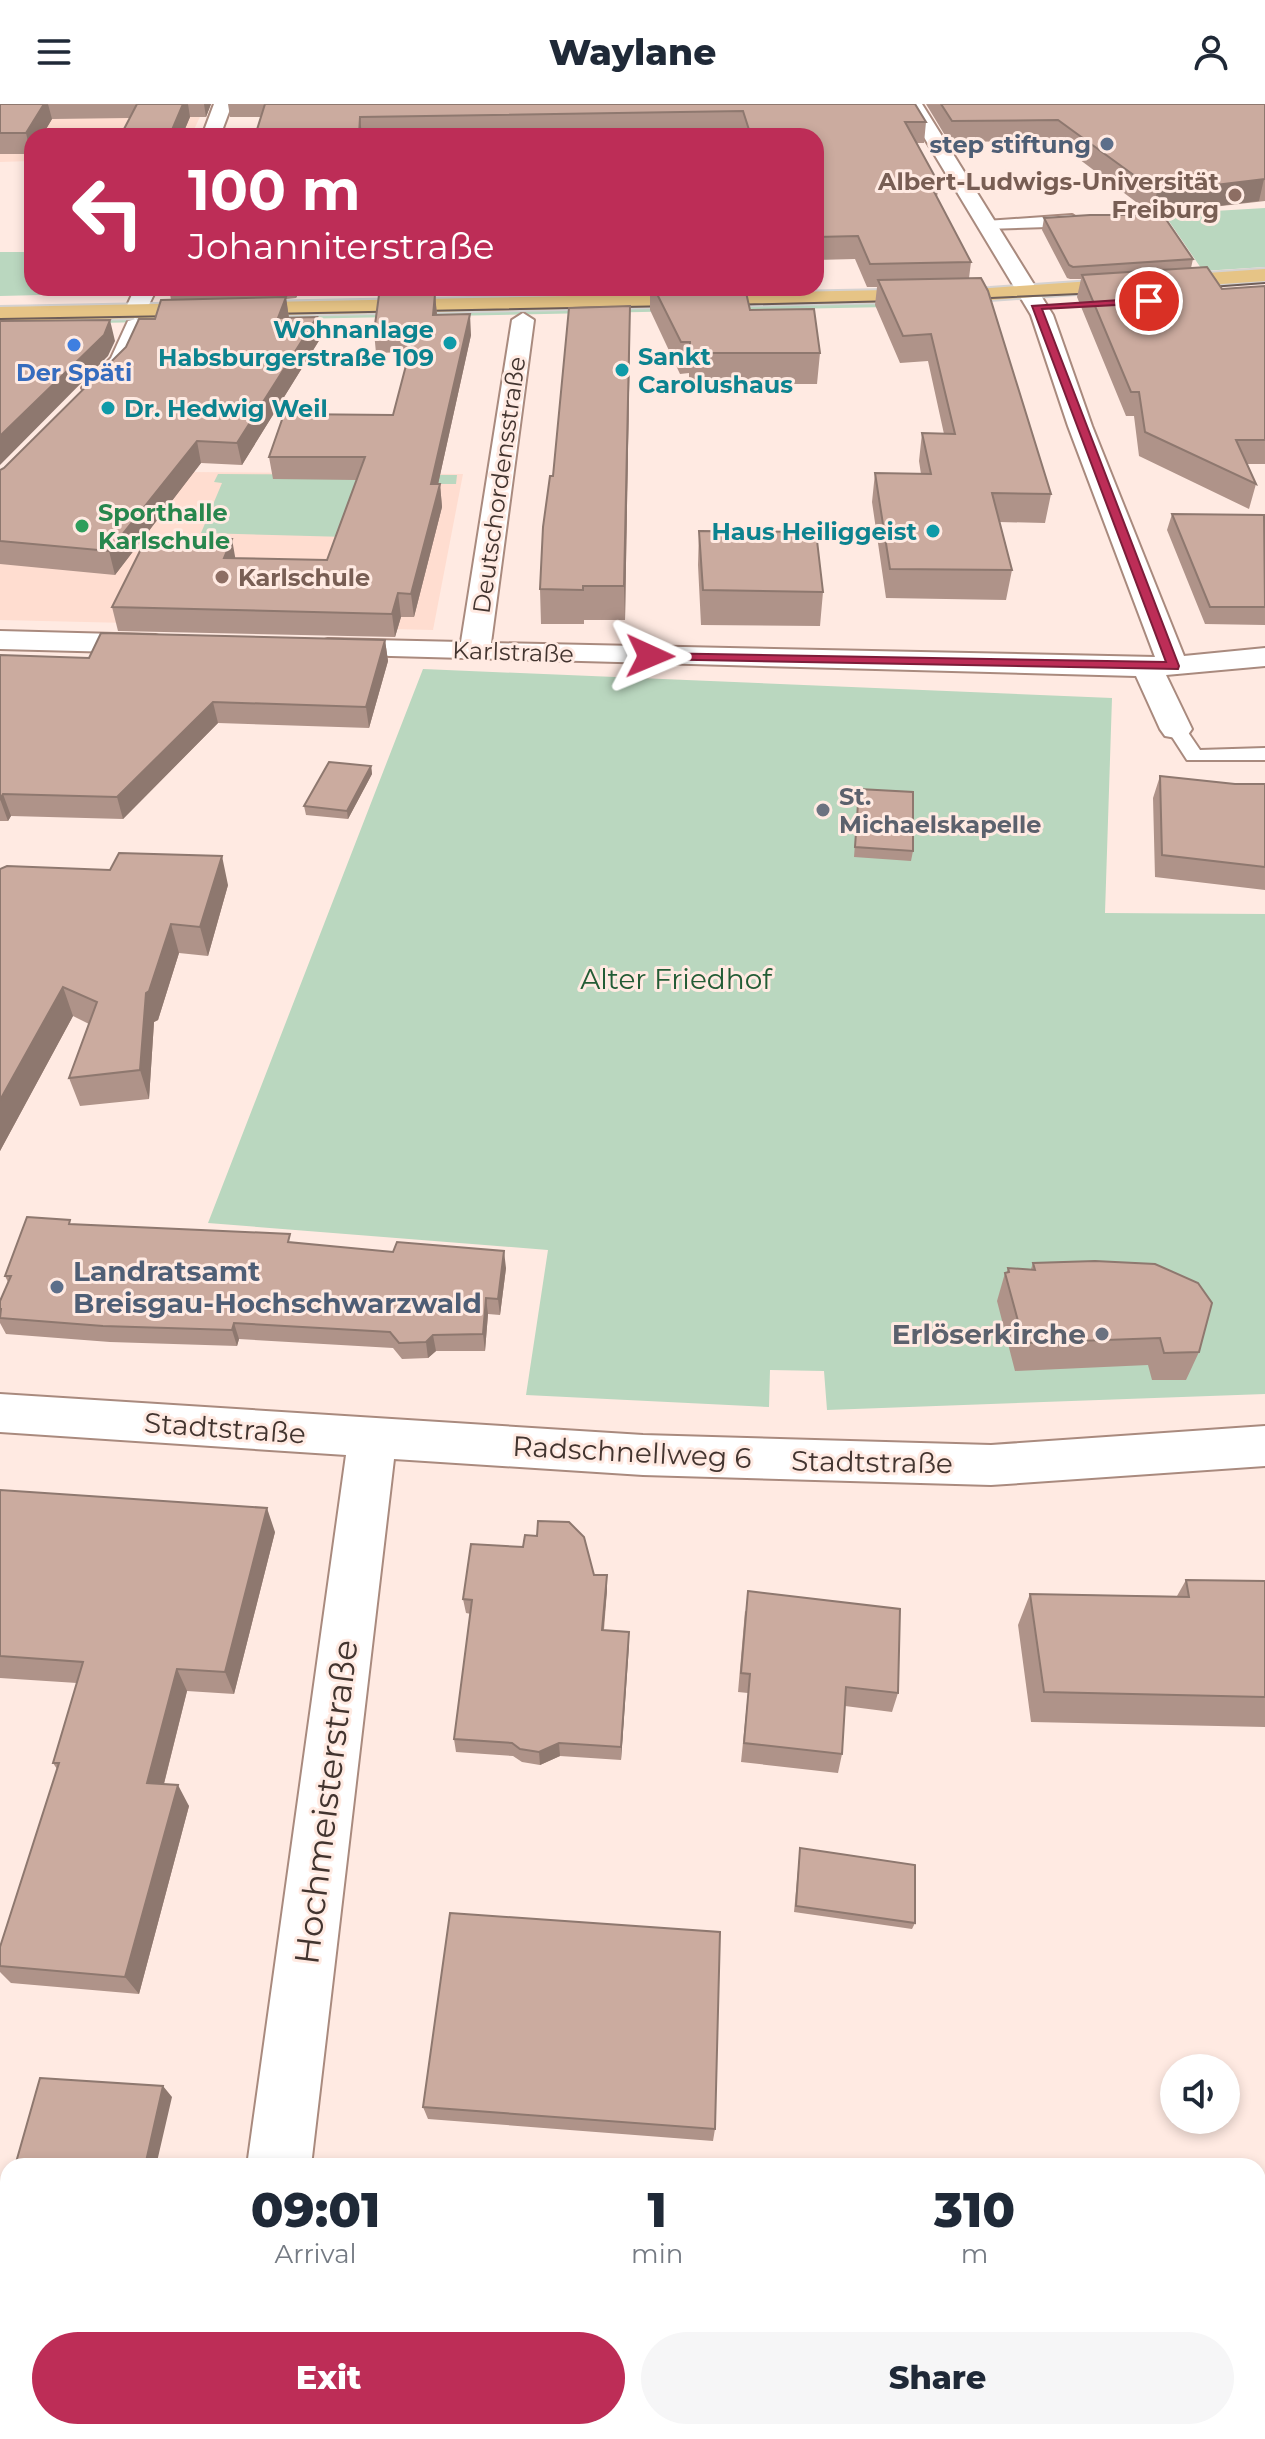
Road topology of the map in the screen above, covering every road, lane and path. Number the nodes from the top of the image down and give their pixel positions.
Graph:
1 (223, 104) edge
2 (913, 104) edge
3 (214, 128) edge
4 (1041, 213) dead end
5 (1087, 217) edge
6 (1072, 219) junction
7 (986, 225) junction
8 (1265, 275) edge
9 (1265, 295) edge
10 (143, 296) edge
11 (1031, 298) junction
12 (0, 314) edge
13 (135, 319) junction
14 (523, 320) junction
15 (0, 328) edge
16 (77, 406) edge
17 (0, 640) edge
18 (178, 644) edge
19 (305, 647) edge
20 (475, 651) junction
21 (1265, 657) edge
22 (1160, 666) junction
23 (1176, 729) joint
24 (1265, 754) edge
25 (0, 1412) edge
26 (341, 1437) junction
27 (1265, 1446) edge
28 (643, 1455) joint
29 (280, 2158) edge

1 - 3 street
2 - 7 street
4 - 6 lane
5 - 6 lane
6 - 7 lane
7 - 11 street
8 - 11 main road
9 - 11 main road
10 - 13 street
11 - 13 main road
11 - 14 main road
11 - 22 street
12 - 13 main road
13 - 14 main road
13 - 15 main road
13 - 16 street
14 - 20 street, Deutschordensstraße
17 - 18 street
19 - 20 street, Karlstraße
20 - 22 street, Karlstraße
21 - 22 street, Karlstraße
22 - 23 street
23 - 24 lane
25 - 26 street, Stadtstraße
26 - 28 street, Radschnellweg 6
26 - 29 street, Hochmeisterstraße
27 - 28 street, Stadtstraße

